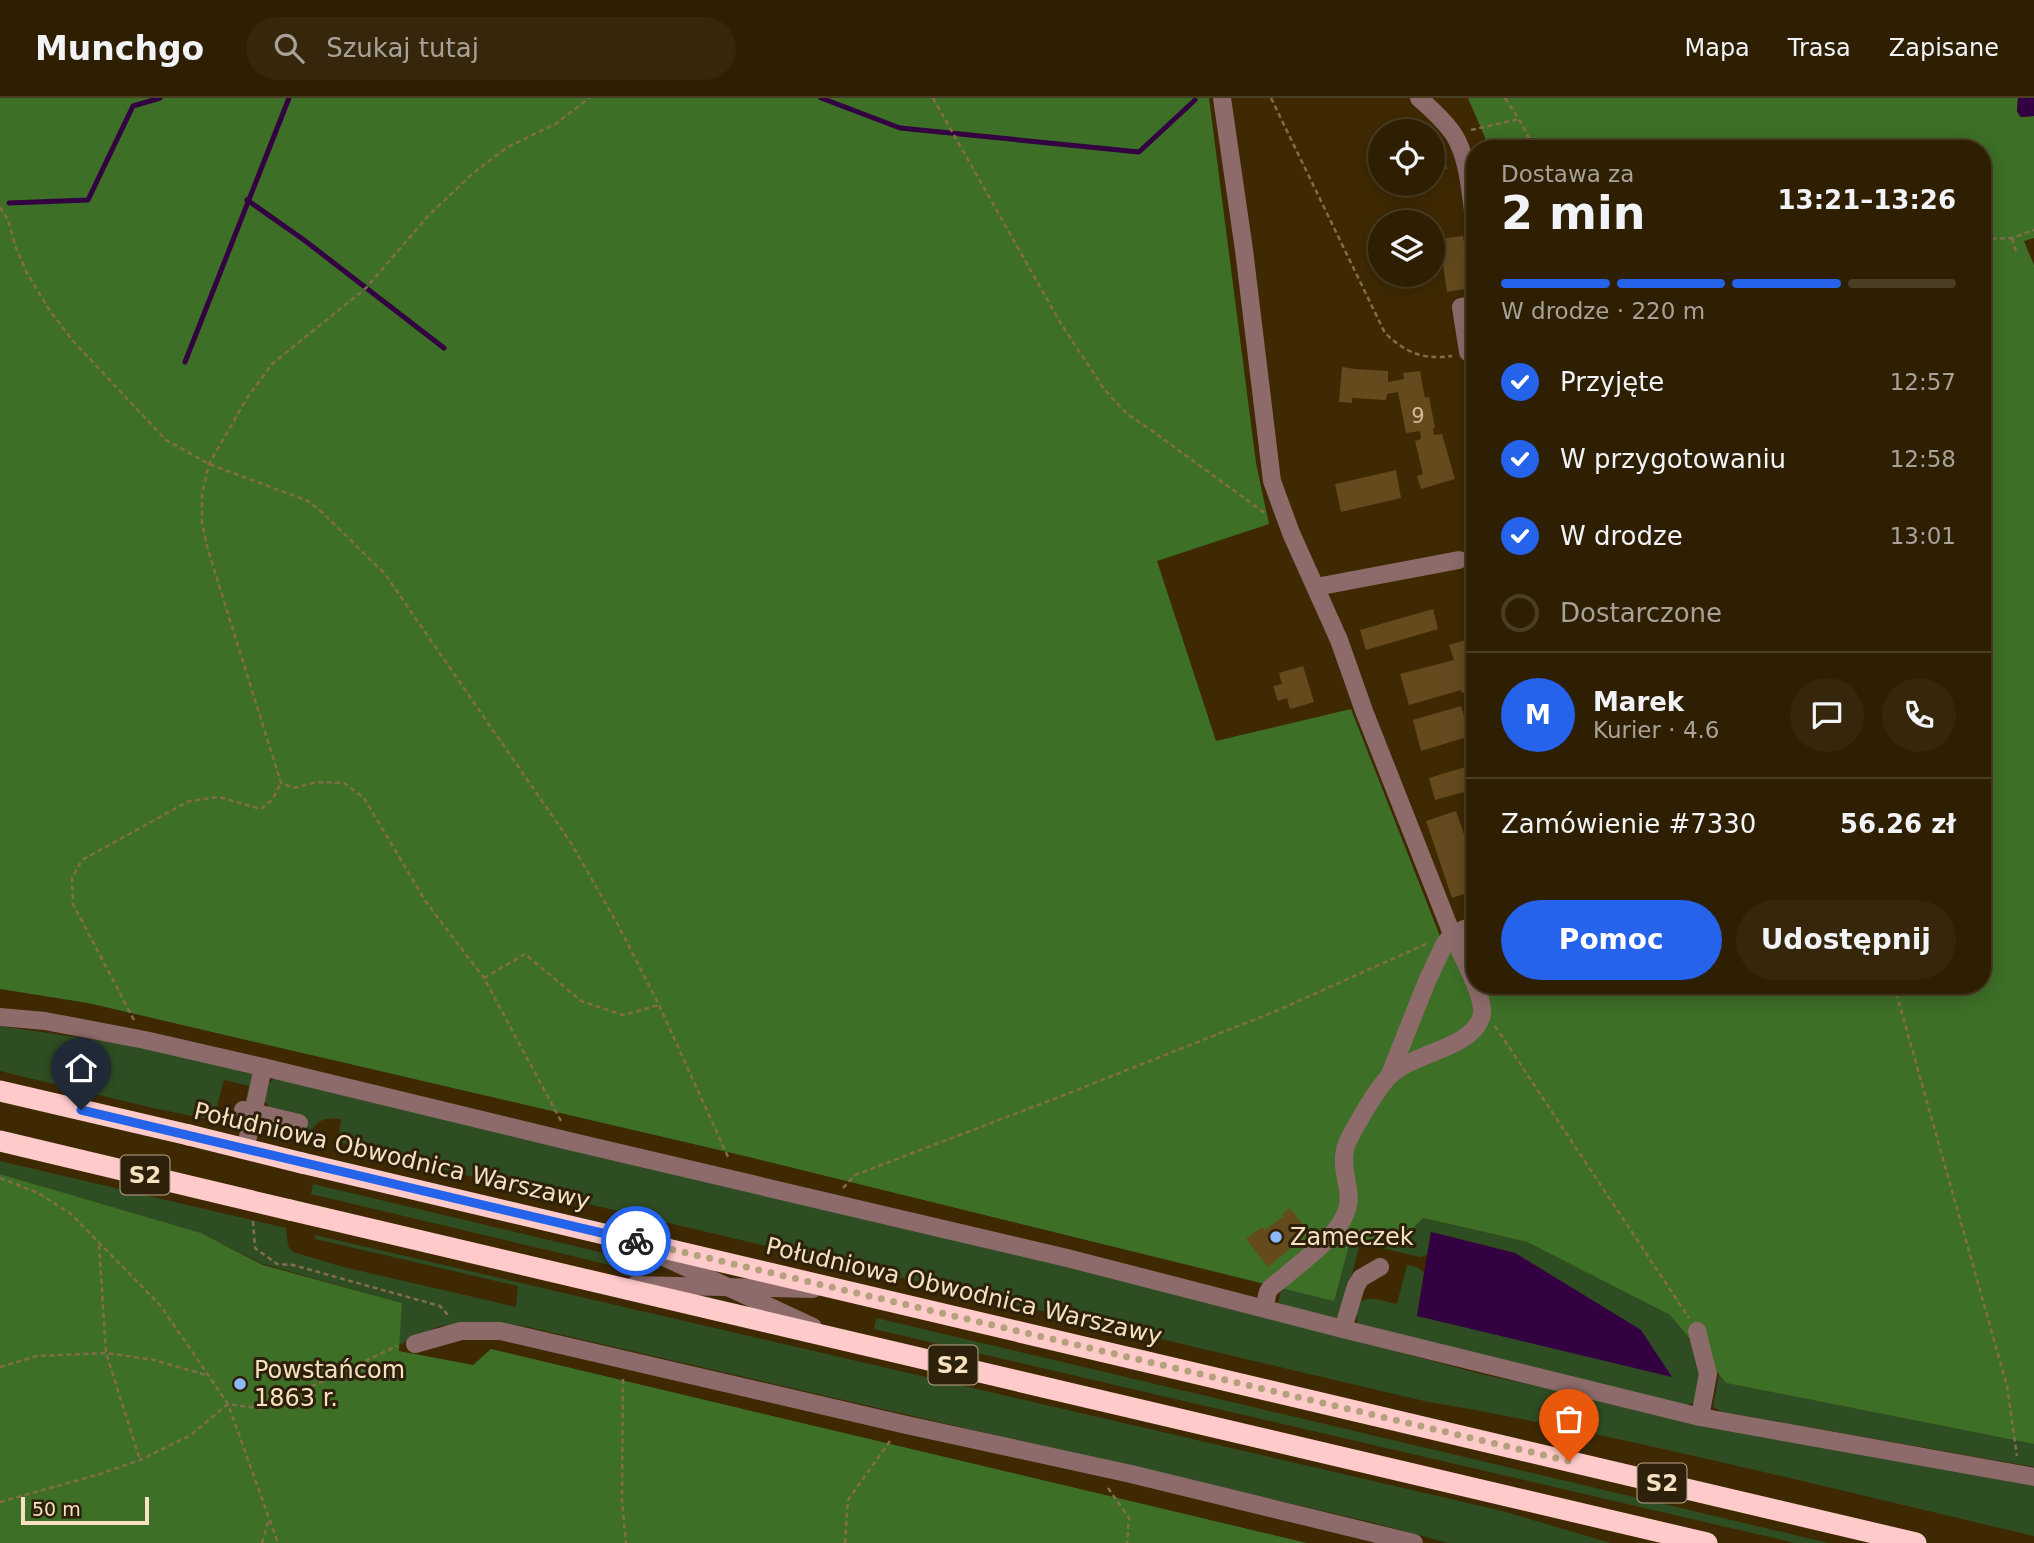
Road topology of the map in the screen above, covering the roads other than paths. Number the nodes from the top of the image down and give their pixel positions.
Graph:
1 (1222, 98) edge
2 (1419, 98) edge
3 (1466, 171) edge
4 (1466, 306) edge
5 (1466, 328) edge
6 (1459, 560) dead end
7 (1316, 587) junction
8 (1466, 929) edge
9 (1452, 934) junction
10 (1466, 964) edge
11 (1480, 994) edge
12 (0, 1017) edge
13 (264, 1068) junction
14 (1390, 1074) junction
15 (0, 1091) edge
16 (248, 1111) junction
17 (299, 1123) dead end
18 (248, 1137) dead end
19 (0, 1141) edge
20 (623, 1238) junction
21 (1380, 1267) dead end
22 (611, 1284) junction
23 (728, 1287) junction
24 (845, 1290) junction
25 (1265, 1308) junction
26 (1343, 1329) junction
27 (1697, 1331) road end
28 (835, 1337) junction
29 (415, 1344) road end
30 (1700, 1417) junction
31 (2027, 1475) edge
32 (1414, 1543) edge
33 (1707, 1543) edge
34 (1916, 1543) edge

1 - 7 street
2 - 3 street
4 - 5 street
6 - 7 street
7 - 9 street
8 - 9 street
9 - 10 street
9 - 14 street
11 - 14 street
12 - 13 street
13 - 16 street
13 - 25 street
14 - 25 street
15 - 20 highway, Południowa Obwodnica Warszawy / S2, bridge
16 - 17 street
16 - 18 street
19 - 22 highway, S2, bridge
20 - 23 street
20 - 24 highway, Południowa Obwodnica Warszawy / S2
21 - 26 street
22 - 23 street
22 - 28 highway, S2
23 - 24 street
23 - 28 street
24 - 34 highway, Południowa Obwodnica Warszawy / S2
25 - 26 street
26 - 30 street
27 - 30 street
28 - 33 highway, S2
29 - 32 street
30 - 31 street

